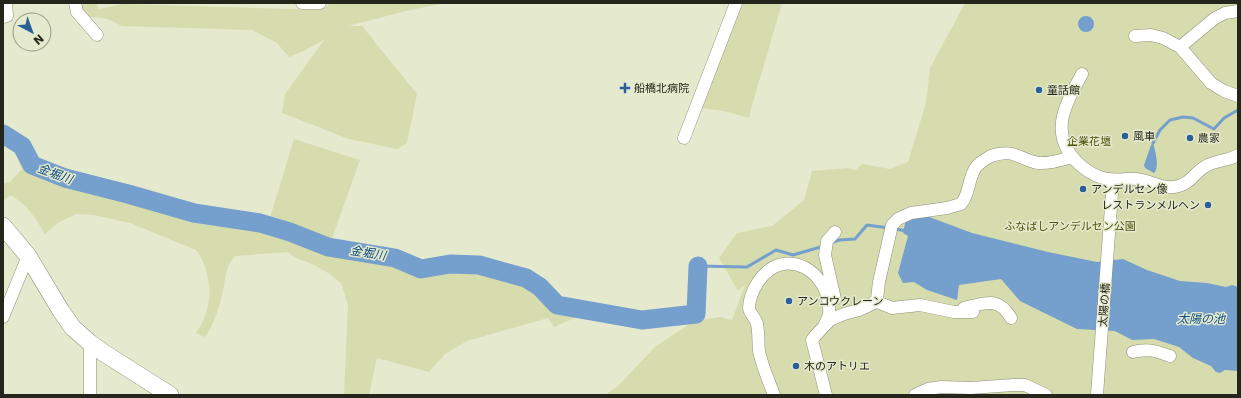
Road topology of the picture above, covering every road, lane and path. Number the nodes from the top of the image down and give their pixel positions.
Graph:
1 (6, 3) edge
2 (75, 3) edge
3 (302, 3) edge
4 (320, 3) edge
5 (736, 3) edge
6 (1238, 12) edge
7 (3, 17) edge
8 (97, 35) dead end
9 (1134, 36) dead end
10 (1180, 47) junction
11 (1082, 74) dead end
12 (1238, 96) edge
13 (684, 138) dead end
14 (1238, 155) edge
15 (1072, 157) junction
16 (1113, 180) junction
17 (3, 226) edge
18 (836, 232) dead end
19 (28, 256) junction
20 (875, 300) junction
21 (839, 316) junction
22 (3, 317) edge
23 (1011, 318) dead end
24 (824, 326) junction
25 (90, 343) junction
26 (1134, 352) dead end
27 (1170, 356) dead end
28 (945, 391) edge
29 (90, 395) edge
30 (170, 395) edge
31 (774, 395) edge
32 (826, 395) edge
33 (915, 395) edge
34 (1046, 395) edge
35 (1098, 395) edge

1 - 7 street
2 - 8 street
3 - 4 street
5 - 13 street
6 - 10 street
9 - 10 street
10 - 12 street
11 - 15 street
14 - 16 street
15 - 16 street
15 - 20 street
16 - 35 street, 太陽の橋
17 - 19 street
18 - 21 street
19 - 22 street
19 - 25 street
20 - 21 street
20 - 23 street
21 - 24 street
24 - 31 street
24 - 32 street
25 - 29 street
25 - 30 street
26 - 27 street
28 - 33 street
28 - 34 street

